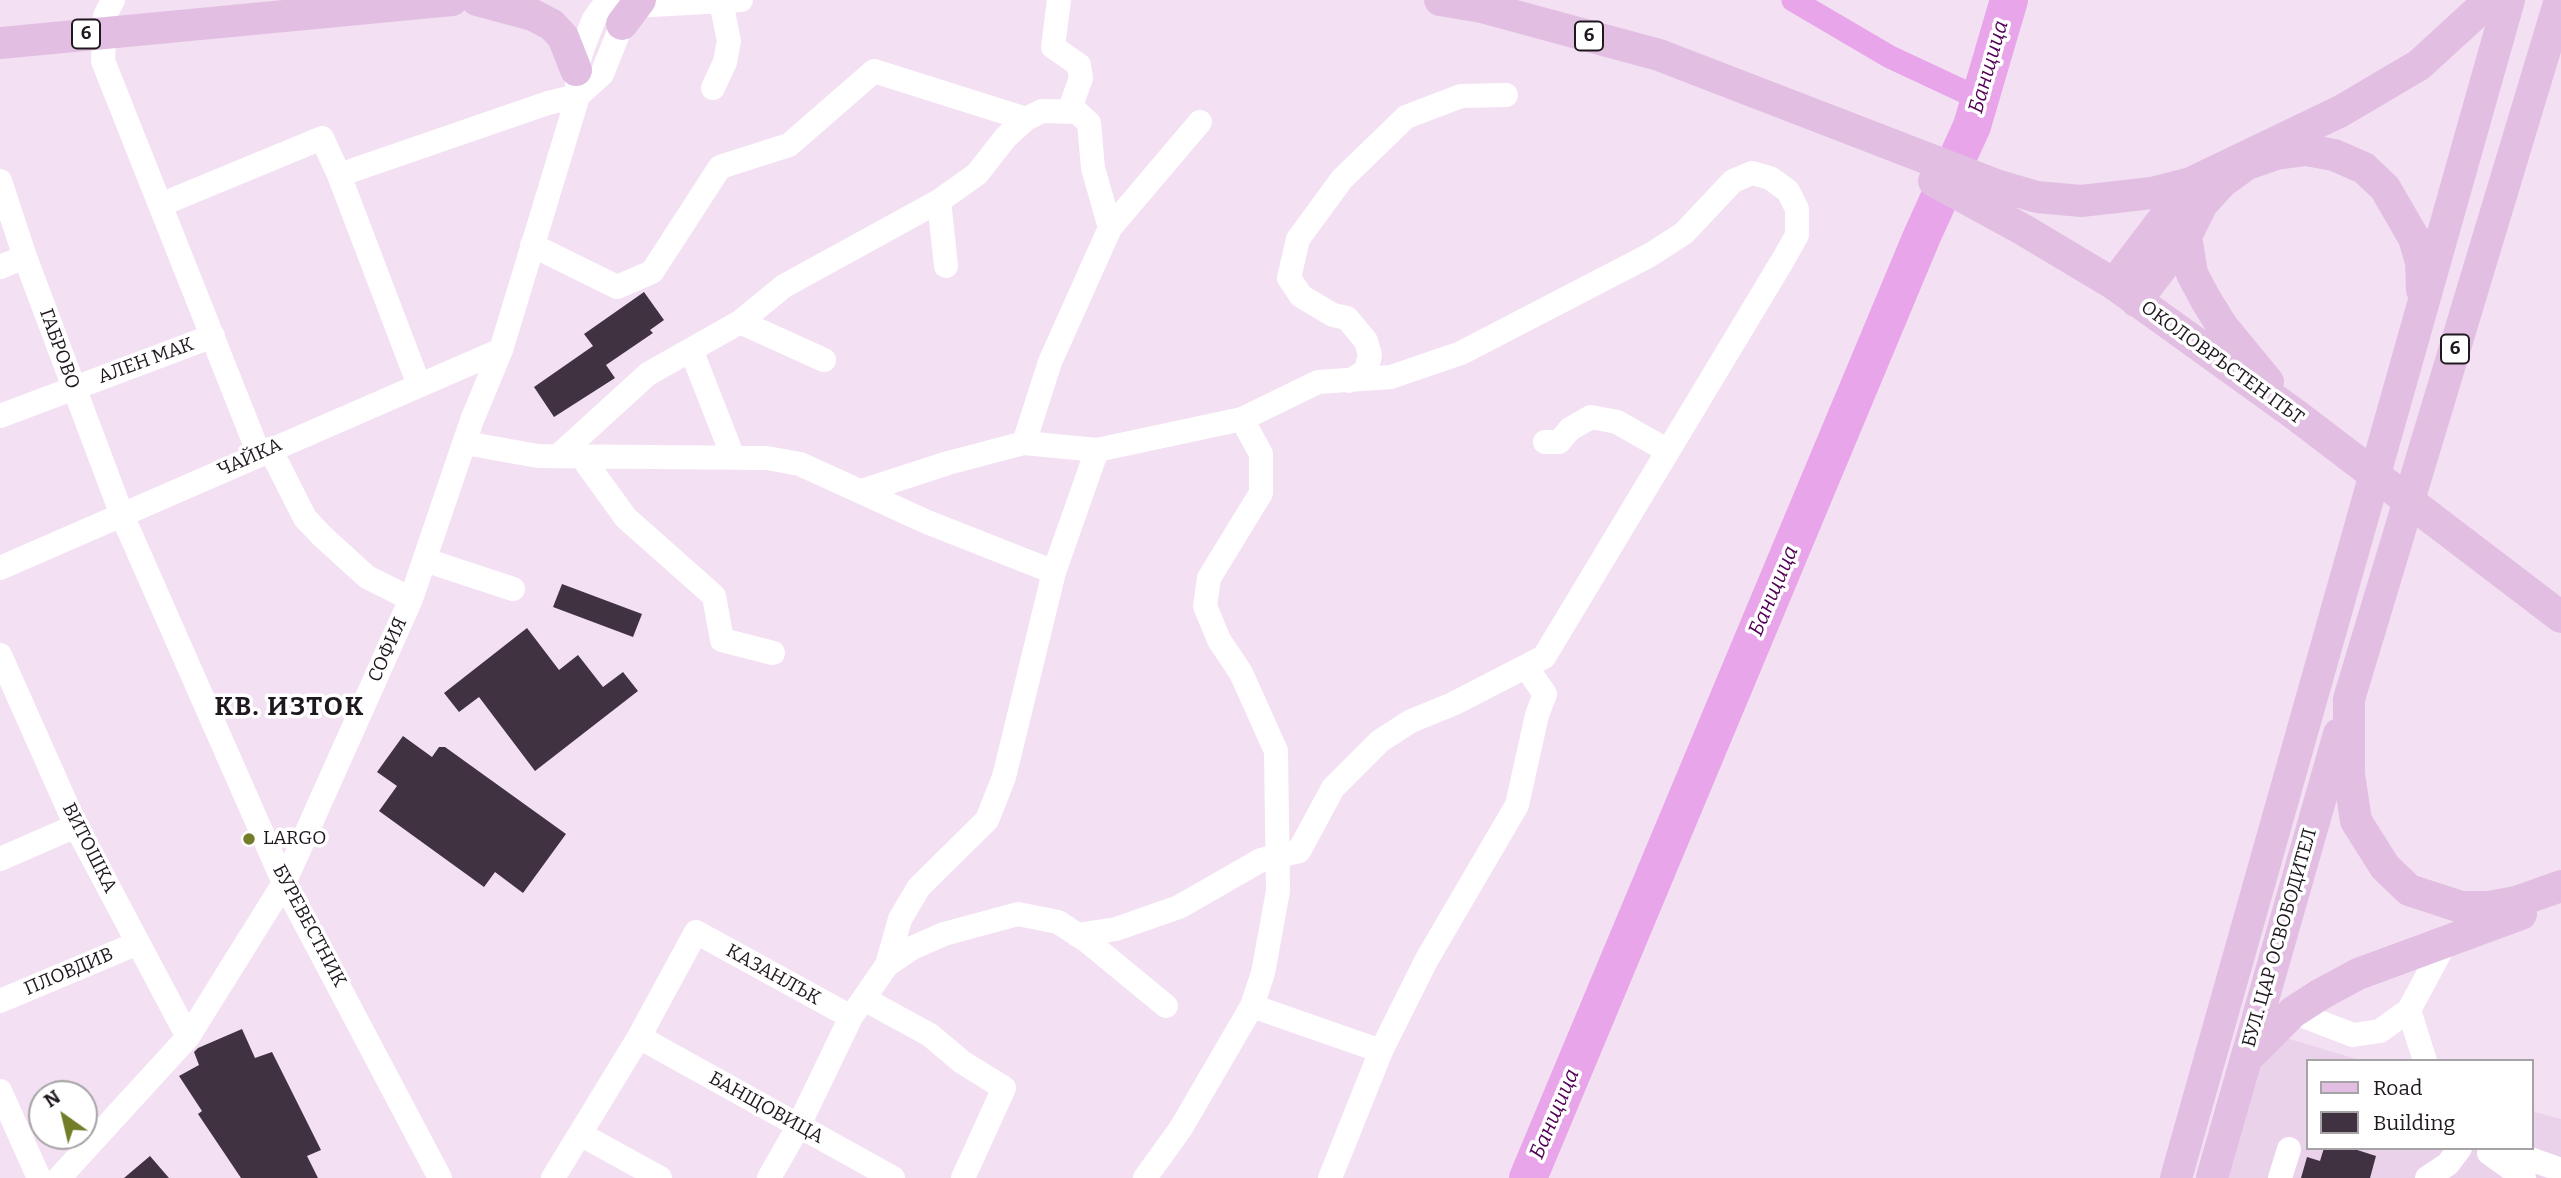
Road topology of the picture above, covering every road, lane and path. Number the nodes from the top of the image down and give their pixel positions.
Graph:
1 (452, 0) edge
2 (477, 0) edge
3 (1059, 0) edge
4 (1440, 0) edge
5 (2490, 0) edge
6 (2509, 0) edge
7 (2560, 0) edge
8 (731, 1) edge
9 (104, 5) edge
10 (625, 6) edge
11 (0, 43) edge
12 (577, 83) junction
13 (713, 88) dead end
14 (1506, 95) dead end
15 (1069, 111) junction
16 (1026, 119) junction
17 (1200, 122) dead end
18 (1863, 138) junction
19 (339, 176) junction
20 (0, 181) edge
21 (2191, 183) junction
22 (939, 201) junction
23 (160, 205) junction
24 (1110, 228) junction
25 (2186, 236) junction
26 (533, 245) junction
27 (25, 257) junction
28 (946, 266) dead end
29 (0, 267) edge
30 (2125, 293) junction
31 (2423, 305) junction
32 (740, 322) junction
33 (213, 336) junction
34 (501, 350) junction
35 (692, 352) junction
36 (824, 360) dead end
37 (1349, 381) junction
38 (419, 385) junction
39 (73, 387) junction
40 (2296, 415) junction
41 (0, 416) edge
42 (1242, 419) junction
43 (1545, 442) dead end
44 (466, 443) junction
45 (1024, 443) junction
46 (1097, 450) junction
47 (1668, 451) junction
48 (265, 452) junction
49 (569, 456) junction
50 (733, 457) junction
51 (862, 491) junction
52 (122, 515) junction
53 (425, 560) junction
54 (0, 568) edge
55 (1054, 572) junction
56 (513, 589) dead end
57 (411, 599) junction
58 (2561, 617) edge
59 (774, 653) dead end
60 (0, 655) edge
61 (1526, 667) junction
62 (2349, 699) junction
63 (11, 710) edge
64 (76, 826) junction
65 (1280, 855) junction
66 (0, 859) edge
67 (284, 883) junction
68 (2561, 886) edge
69 (2561, 899) edge
70 (1077, 935) junction
71 (138, 943) junction
72 (2445, 943) junction
73 (887, 965) junction
74 (0, 1001) edge
75 (1166, 1006) dead end
76 (1252, 1006) junction
77 (857, 1008) junction
78 (2409, 1010) junction
79 (2293, 1012) junction
80 (188, 1037) junction
81 (639, 1037) junction
82 (1381, 1051) junction
83 (2424, 1059) edge
84 (2245, 1061) junction
85 (0, 1091) edge
86 (798, 1128) junction
87 (580, 1134) junction
88 (2289, 1149) dead end
89 (2458, 1150) edge
90 (2486, 1150) edge
91 (2505, 1150) edge
92 (2561, 1170) edge
93 (39, 1178) edge
94 (59, 1178) edge
95 (440, 1178) edge
96 (553, 1178) edge
97 (660, 1178) edge
98 (769, 1178) edge
99 (893, 1178) edge
100 (963, 1178) edge
101 (1145, 1178) edge
102 (1331, 1178) edge
103 (2176, 1178) edge
104 (2211, 1178) edge
105 (2280, 1178) edge
106 (2427, 1178) edge
107 (2524, 1178) edge

1 - 11 main road, 6
2 - 12 main road
3 - 15 street
4 - 18 main road, 6
5 - 21 main road, 6
6 - 31 main road, БУЛ. ЦАР ОСВОБОДИТЕЛ
7 - 62 main road, 6
8 - 10 street
8 - 13 street
9 - 23 street
10 - 12 street, СОФИЯ
12 - 19 street
12 - 26 street, СОФИЯ
14 - 37 street
15 - 16 street
15 - 24 street
16 - 22 street
16 - 26 street
17 - 24 street
18 - 21 main road, 6
18 - 30 main road, ОКОЛОВРЪСТЕН ПЪТ / 6
19 - 23 street
19 - 38 street
20 - 27 street, ГАБРОВО
21 - 30 main road
22 - 28 street
22 - 32 street
23 - 33 street
24 - 45 street
25 - 30 main road
25 - 31 main road
25 - 40 main road
26 - 34 street, СОФИЯ
27 - 29 street
27 - 39 street, ГАБРОВО
30 - 40 main road, ОКОЛОВРЪСТЕН ПЪТ / 6
31 - 103 main road, БУЛ. ЦАР ОСВОБОДИТЕЛ
32 - 35 street
32 - 36 street
33 - 39 street, АЛЕН МАК
33 - 48 street
34 - 38 street, ЧАЙКА
34 - 44 street, СОФИЯ
35 - 49 street
35 - 50 street
37 - 42 street
37 - 47 street
38 - 48 street, ЧАЙКА
39 - 41 street, АЛЕН МАК
39 - 52 street, ГАБРОВО
40 - 58 main road, ОКОЛОВРЪСТЕН ПЪТ / 6
42 - 46 street
42 - 65 street
43 - 47 street
44 - 49 street
44 - 53 street, СОФИЯ
45 - 46 street
45 - 51 street
46 - 55 street
47 - 61 street
48 - 52 street, ЧАЙКА
48 - 57 street
49 - 50 street
49 - 59 street
50 - 51 street
51 - 55 street
52 - 54 street, ЧАЙКА
52 - 67 street, БУРЕВЕСТНИК
53 - 56 street
53 - 57 street, СОФИЯ
55 - 73 street
57 - 67 street, СОФИЯ
60 - 63 street, ВИТОШКА
61 - 65 street
61 - 82 street
62 - 68 main road, 6
62 - 84 main road, БУЛ. ЦАР ОСВОБОДИТЕЛ
63 - 64 street, ВИТОШКА
64 - 66 street
64 - 71 street, ВИТОШКА
65 - 70 street
65 - 76 street
67 - 80 street, СОФИЯ
67 - 95 street, БУРЕВЕСТНИК
69 - 72 main road
70 - 73 street
70 - 75 street
71 - 74 street, ПЛОВДИВ
71 - 80 street, ВИТОШКА
72 - 78 street
72 - 79 main road
73 - 77 street
76 - 82 street
76 - 101 street
77 - 81 street, КАЗАНЛЪК
77 - 86 street
77 - 100 street, КАЗАНЛЪК
78 - 79 street
78 - 83 street
79 - 84 main road
80 - 94 street, СОФИЯ
81 - 86 street, БАНЩОВИЦА
81 - 87 street
82 - 102 street
84 - 104 main road, БУЛ. ЦАР ОСВОБОДИТЕЛ
85 - 93 street
86 - 98 street
86 - 99 street, БАНЩОВИЦА
87 - 96 street
87 - 97 street
88 - 105 street
89 - 106 street
90 - 107 street
91 - 92 street

